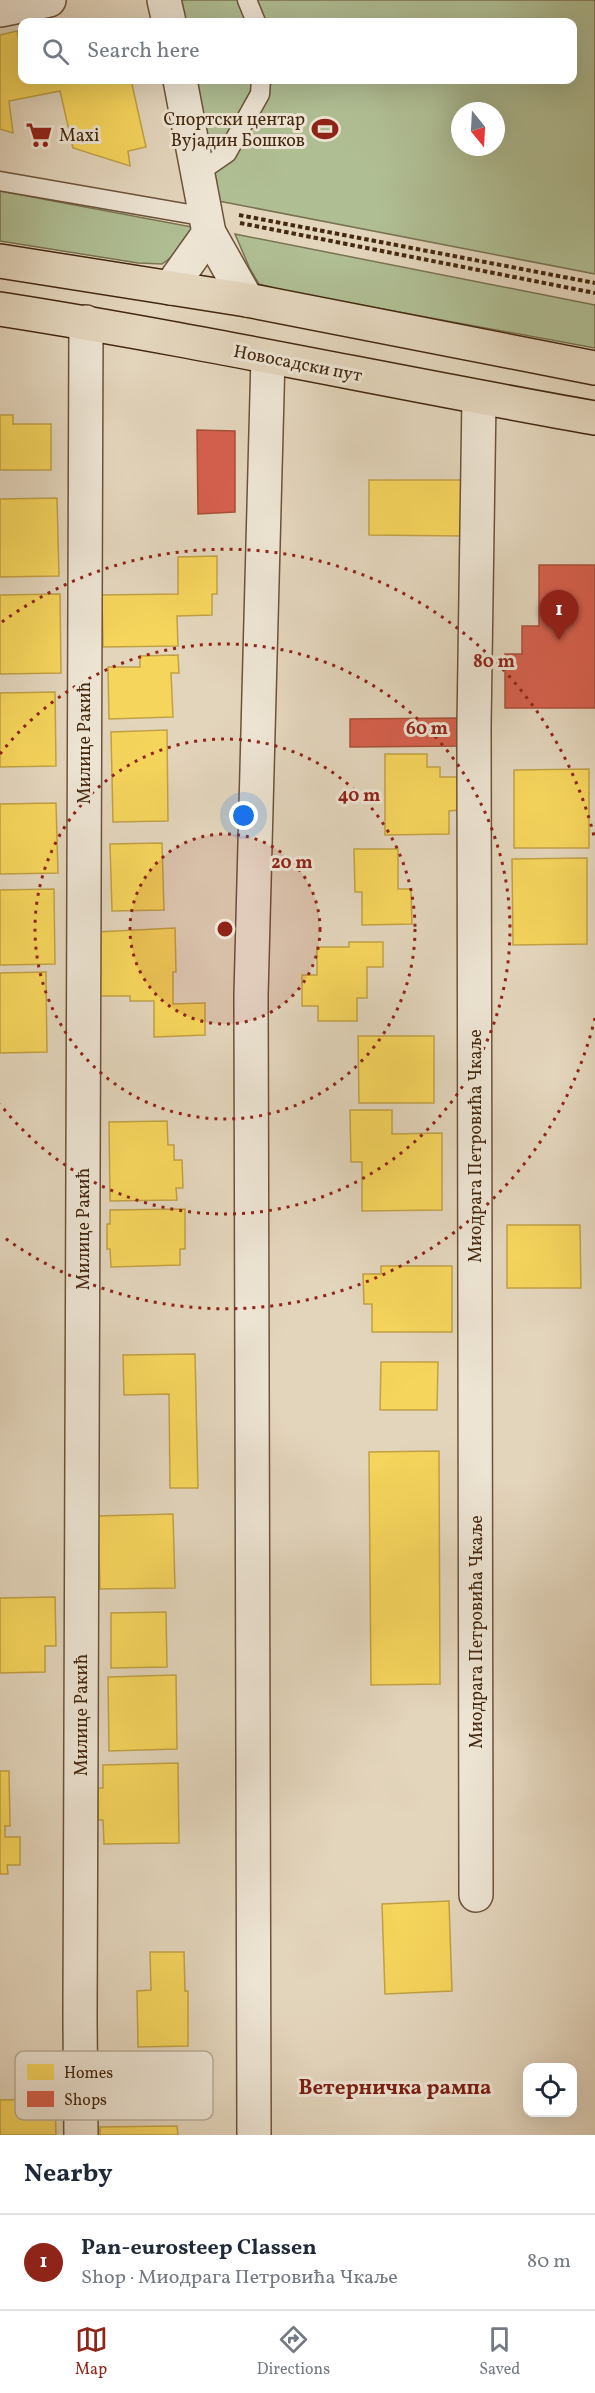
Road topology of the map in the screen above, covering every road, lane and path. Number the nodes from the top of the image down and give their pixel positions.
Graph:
1 (49, 0) edge
2 (164, 0) edge
3 (180, 0) edge
4 (247, 0) edge
5 (0, 10) edge
6 (168, 18) edge
7 (175, 18) edge
8 (254, 18) edge
9 (181, 84) edge
10 (261, 84) edge
11 (198, 172) junction
12 (0, 181) edge
13 (207, 220) junction
14 (0, 261) edge
15 (595, 283) edge
16 (170, 288) junction
17 (595, 292) edge
18 (247, 300) junction
19 (0, 309) edge
20 (86, 322) junction
21 (268, 357) junction
22 (595, 368) edge
23 (479, 398) junction
24 (595, 418) edge
25 (477, 1895) dead end
26 (80, 2051) edge
27 (81, 2120) edge
28 (81, 2135) edge
29 (254, 2135) edge

1 - 5 street
2 - 6 street
3 - 7 lane
4 - 8 lane
9 - 11 street
10 - 11 lane
11 - 13 street
12 - 13 lane
13 - 15 path
13 - 16 street
13 - 17 path
13 - 18 street
14 - 16 main road
16 - 18 main road
18 - 22 main road
19 - 20 main road, Новосадски пут
20 - 21 main road, Новосадски пут
20 - 26 street, Милице Ракић
21 - 23 main road, Новосадски пут
21 - 29 street
23 - 24 main road, Новосадски пут
23 - 25 street, Миодрага Петровића Чкаље
27 - 28 street, Милице Ракић

